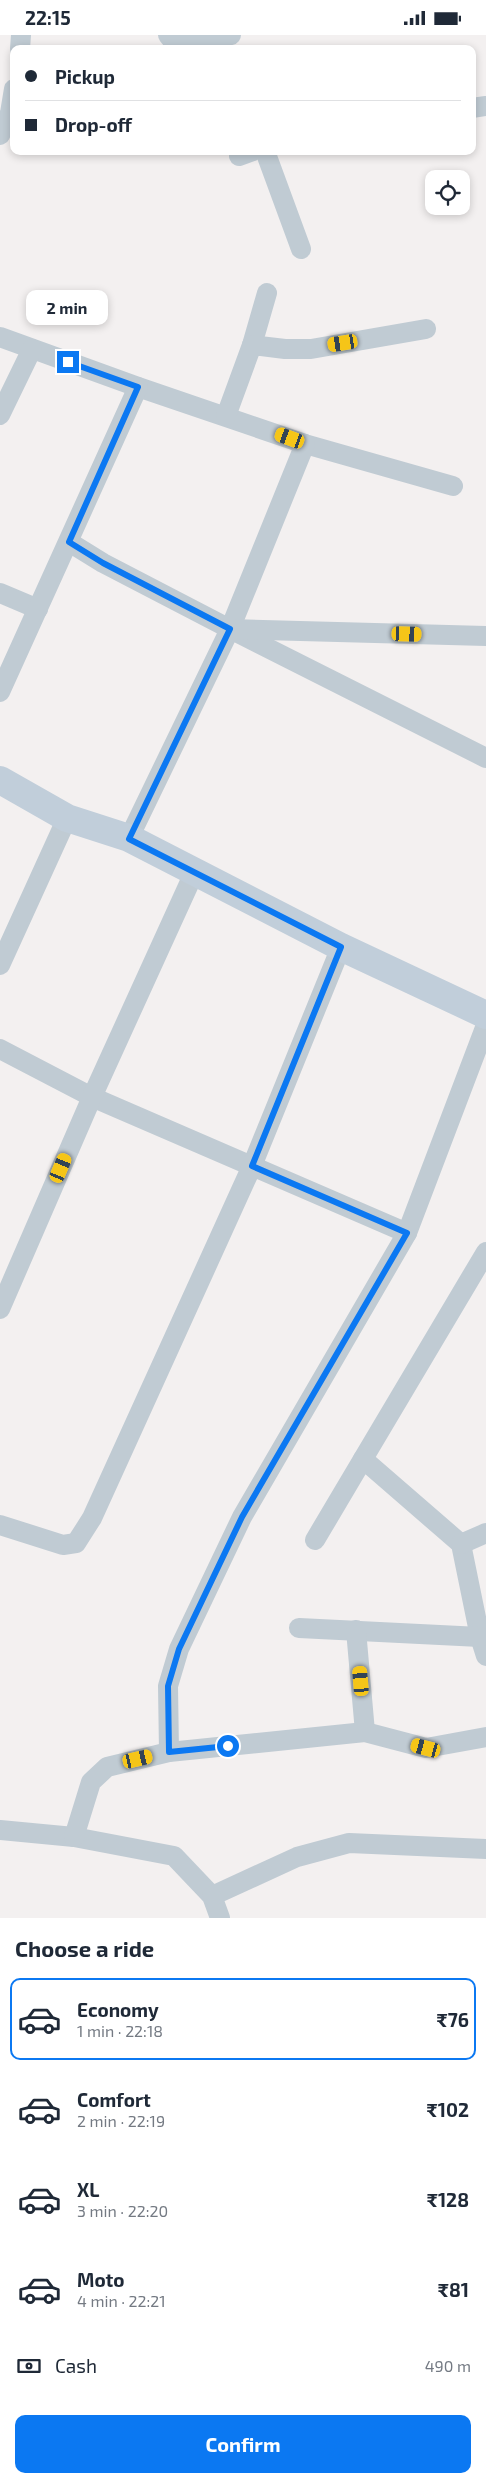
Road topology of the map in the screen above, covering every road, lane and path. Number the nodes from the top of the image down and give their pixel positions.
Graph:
1 (168, 35) edge
2 (231, 35) edge
3 (10, 113) edge
4 (0, 135) edge
5 (266, 155) edge
6 (301, 249) dead end
7 (267, 293) dead end
8 (426, 329) dead end
9 (0, 337) edge
10 (252, 345) junction
11 (32, 349) junction
12 (138, 387) junction
13 (0, 415) edge
14 (226, 416) junction
15 (305, 444) junction
16 (454, 486) dead end
17 (69, 542) junction
18 (0, 593) edge
19 (38, 609) junction
20 (230, 629) junction
21 (486, 636) edge
22 (0, 692) edge
23 (486, 758) edge
24 (0, 780) edge
25 (67, 818) junction
26 (129, 839) junction
27 (194, 873) junction
28 (341, 947) junction
29 (0, 965) edge
30 (486, 1015) edge
31 (486, 1025) edge
32 (0, 1049) edge
33 (92, 1097) junction
34 (252, 1166) junction
35 (407, 1233) junction
36 (486, 1252) edge
37 (0, 1309) edge
38 (363, 1459) junction
39 (0, 1525) edge
40 (486, 1533) edge
41 (315, 1540) dead end
42 (460, 1544) junction
43 (299, 1628) dead end
44 (356, 1630) junction
45 (480, 1637) junction
46 (486, 1656) edge
47 (365, 1732) junction
48 (486, 1737) edge
49 (169, 1752) junction
50 (0, 1831) edge
51 (74, 1837) junction
52 (486, 1849) edge
53 (212, 1896) junction
54 (220, 1918) edge

1 - 2 street
3 - 4 street
5 - 6 street
7 - 10 street
8 - 10 street
9 - 11 street
10 - 14 street
11 - 12 street
11 - 13 street
12 - 14 street
12 - 17 street
14 - 15 street
15 - 16 street
15 - 20 street
17 - 19 street
17 - 20 street
18 - 19 street
19 - 22 street
20 - 21 street
20 - 23 street
20 - 26 street
24 - 25 street
25 - 26 street
25 - 29 street
26 - 27 street
27 - 28 street
27 - 33 street
28 - 30 street
28 - 34 street
31 - 35 street
32 - 33 street
33 - 34 street
33 - 37 street
34 - 35 street
34 - 39 street
35 - 49 street
36 - 38 street
38 - 41 street
38 - 42 street
40 - 42 street
42 - 45 street
43 - 44 street
44 - 45 street
44 - 47 street
45 - 46 street
47 - 48 street
47 - 49 street
49 - 51 street
50 - 51 street
51 - 53 street
52 - 53 street
53 - 54 street

